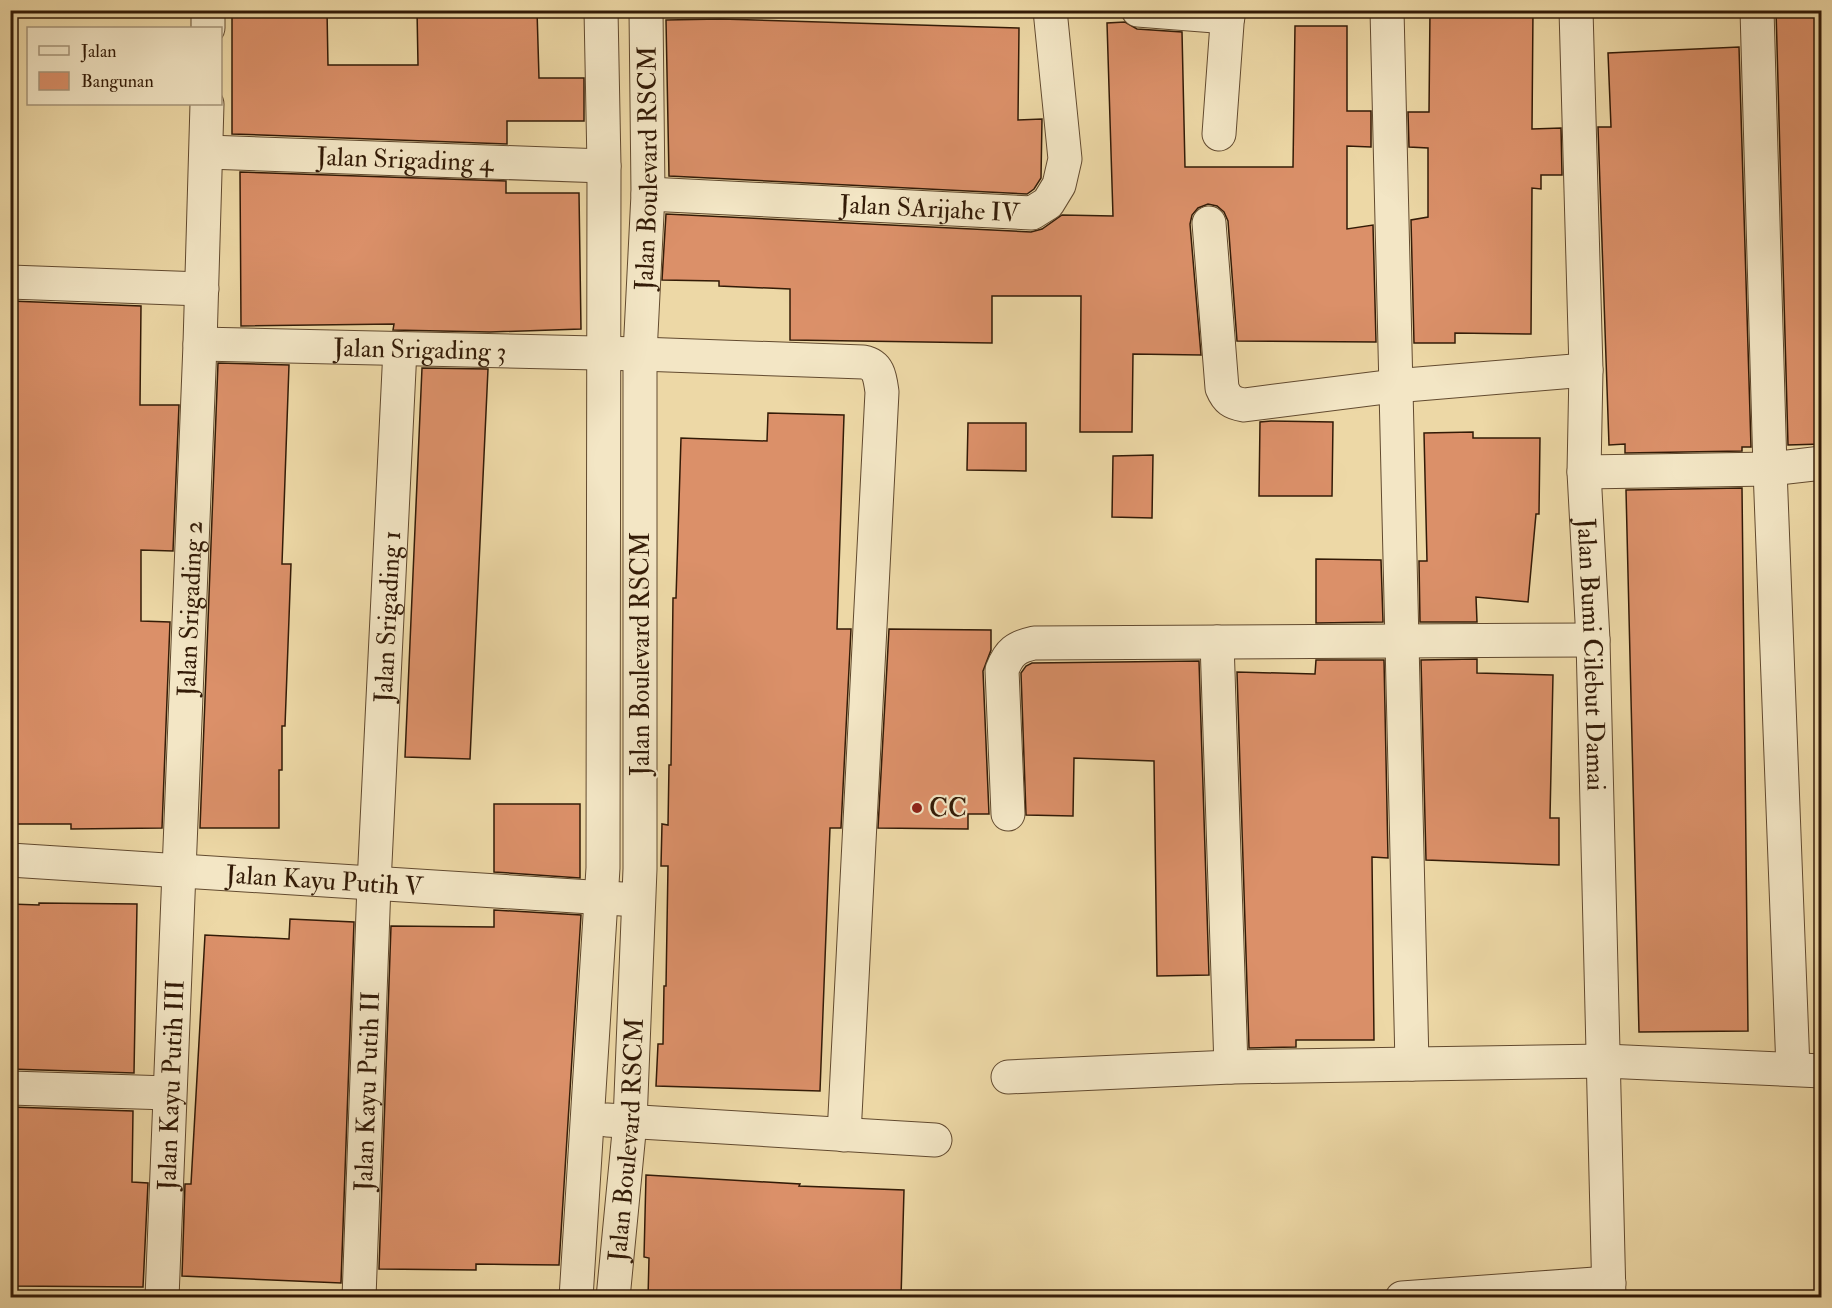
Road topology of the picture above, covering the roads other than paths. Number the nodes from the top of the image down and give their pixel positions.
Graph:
1 (208, 10) edge
2 (601, 10) edge
3 (646, 10) edge
4 (1050, 10) edge
5 (1138, 10) edge
6 (1388, 10) edge
7 (1576, 10) edge
8 (1757, 10) edge
9 (1228, 14) edge
10 (208, 27) edge
11 (207, 105) edge
12 (1219, 134) dead end
13 (207, 152) junction
14 (604, 166) junction
15 (648, 195) junction
16 (1209, 223) dead end
17 (10, 282) edge
18 (202, 289) junction
19 (200, 345) junction
20 (400, 349) junction
21 (603, 353) junction
22 (640, 354) junction
23 (1586, 370) junction
24 (1394, 386) junction
25 (1821, 463) edge
26 (1770, 468) junction
27 (1584, 472) junction
28 (1593, 640) junction
29 (1402, 641) junction
30 (1217, 642) junction
31 (1008, 814) dead end
32 (10, 860) edge
33 (178, 873) junction
34 (374, 884) junction
35 (602, 897) junction
36 (639, 900) junction
37 (1605, 1061) junction
38 (1412, 1064) junction
39 (1231, 1067) junction
40 (1808, 1070) edge
41 (1008, 1077) dead end
42 (10, 1088) edge
43 (169, 1093) junction
44 (588, 1118) junction
45 (630, 1122) junction
46 (844, 1135) junction
47 (935, 1140) dead end
48 (1609, 1290) edge
49 (162, 1298) edge
50 (359, 1298) edge
51 (576, 1298) edge
52 (613, 1298) edge
53 (1402, 1298) edge

1 - 10 street
2 - 14 street, Jalan Boulevard RSCM
3 - 15 street, Jalan Boulevard RSCM
4 - 15 street, Jalan SArijahe IV
5 - 9 street
6 - 24 street
7 - 23 street, Jalan Bumi Cilebut Damai
8 - 26 street
9 - 12 street
11 - 13 street, Jalan Srigading 2
13 - 14 street, Jalan Srigading 4
13 - 18 street, Jalan Srigading 2
14 - 21 street, Jalan Boulevard RSCM
15 - 22 street, Jalan Boulevard RSCM
16 - 24 street
17 - 18 street
18 - 19 street, Jalan Srigading 2
19 - 20 street, Jalan Srigading 3
19 - 33 street, Jalan Srigading 2
20 - 21 street, Jalan Srigading 3
20 - 34 street, Jalan Srigading 1
21 - 22 street, Jalan Srigading 3
21 - 35 street, Jalan Boulevard RSCM
22 - 36 street, Jalan Boulevard RSCM
22 - 46 street, Jalan Srigading 3
23 - 24 street
23 - 27 street, Jalan Bumi Cilebut Damai
24 - 29 street
25 - 26 street
26 - 27 street
26 - 40 street
27 - 28 street, Jalan Bumi Cilebut Damai
28 - 29 street
28 - 37 street, Jalan Bumi Cilebut Damai
29 - 30 street
29 - 38 street
30 - 31 street
30 - 39 street
32 - 33 street, Jalan Kayu Putih V
33 - 34 street, Jalan Kayu Putih V
33 - 43 street, Jalan Kayu Putih III
34 - 35 street, Jalan Kayu Putih V
34 - 50 street, Jalan Kayu Putih II
35 - 36 street, Jalan Kayu Putih V
35 - 44 street, Jalan Boulevard RSCM
36 - 45 street, Jalan Boulevard RSCM
37 - 38 street
37 - 40 street
37 - 48 street, Jalan Bumi Cilebut Damai
38 - 39 street
39 - 41 street
42 - 43 street
43 - 49 street, Jalan Kayu Putih III
44 - 45 street
44 - 51 street, Jalan Boulevard RSCM
45 - 46 street
45 - 52 street, Jalan Boulevard RSCM
46 - 47 street
48 - 53 street

